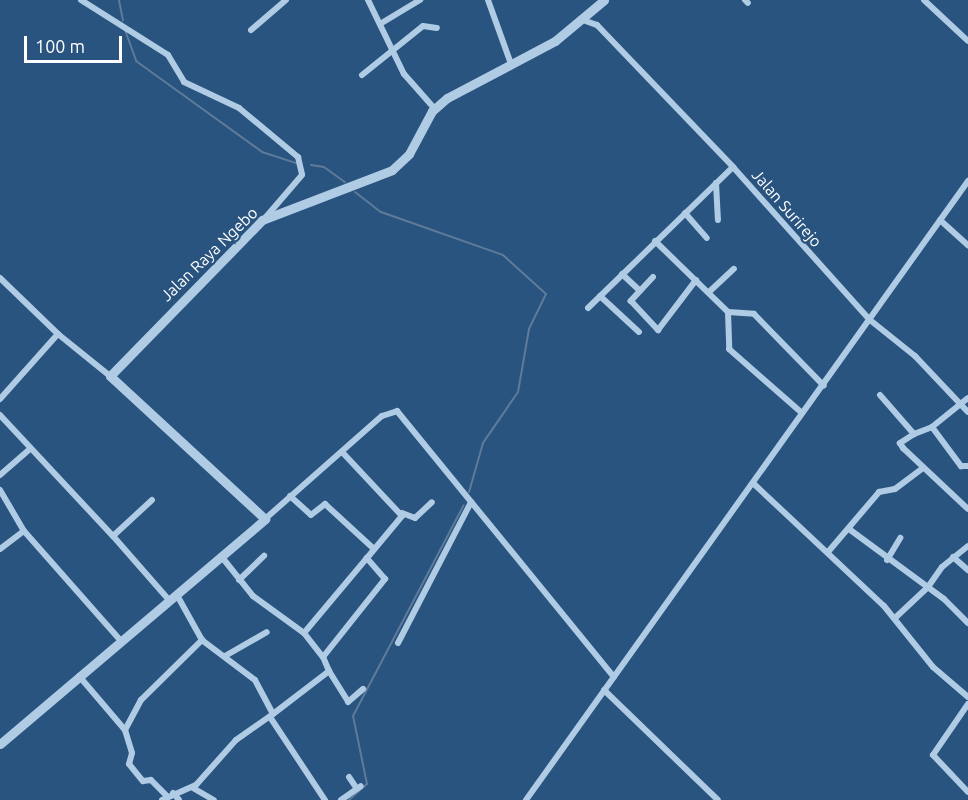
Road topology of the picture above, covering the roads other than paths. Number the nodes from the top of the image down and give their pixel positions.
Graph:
1 (81, 0) edge
2 (286, 0) edge
3 (368, 0) edge
4 (420, 0) edge
5 (488, 0) edge
6 (604, 0) edge
7 (924, 0) edge
8 (595, 9) junction
9 (583, 20) junction
10 (380, 24) junction
11 (597, 26) junction
12 (437, 28) dead end
13 (251, 30) dead end
14 (968, 41) edge
15 (392, 47) junction
16 (511, 64) junction
17 (362, 75) dead end
18 (435, 109) junction
19 (733, 166) junction
20 (968, 181) edge
21 (716, 183) junction
22 (685, 213) junction
23 (262, 220) junction
24 (718, 220) dead end
25 (940, 220) junction
26 (707, 238) dead end
27 (655, 241) junction
28 (968, 245) edge
29 (734, 269) dead end
30 (622, 274) junction
31 (653, 277) dead end
32 (0, 278) edge
33 (696, 280) junction
34 (639, 290) junction
35 (709, 292) junction
36 (600, 296) junction
37 (588, 308) dead end
38 (728, 312) junction
39 (870, 320) junction
40 (639, 332) dead end
41 (58, 334) junction
42 (110, 376) junction
43 (824, 386) junction
44 (880, 395) dead end
45 (968, 398) edge
46 (0, 399) edge
47 (960, 404) junction
48 (968, 412) edge
49 (802, 413) junction
50 (0, 416) edge
51 (932, 427) junction
52 (914, 434) junction
53 (30, 449) dead end
54 (342, 453) junction
55 (968, 466) edge
56 (922, 470) junction
57 (0, 475) edge
58 (754, 483) junction
59 (0, 490) edge
60 (290, 496) junction
61 (152, 500) dead end
62 (432, 502) dead end
63 (471, 502) junction
64 (968, 509) edge
65 (402, 513) junction
66 (265, 519) junction
67 (849, 529) junction
68 (24, 531) junction
69 (113, 536) junction
70 (900, 538) dead end
71 (968, 546) edge
72 (373, 548) junction
73 (0, 549) edge
74 (828, 552) junction
75 (221, 556) junction
76 (264, 556) dead end
77 (953, 557) junction
78 (367, 558) junction
79 (887, 561) junction
80 (968, 570) edge
81 (238, 580) junction
82 (928, 587) junction
83 (173, 598) junction
84 (968, 610) edge
85 (962, 616) junction
86 (895, 618) junction
87 (968, 623) edge
88 (267, 632) dead end
89 (304, 633) junction
90 (202, 640) junction
91 (121, 641) junction
92 (398, 643) dead end
93 (225, 656) junction
94 (323, 657) junction
95 (329, 671) junction
96 (79, 676) junction
97 (614, 677) junction
98 (363, 689) dead end
99 (604, 690) junction
100 (968, 697) edge
101 (967, 706) edge
102 (272, 716) junction
103 (125, 730) junction
104 (0, 744) edge
105 (349, 777) dead end
106 (193, 788) junction
107 (968, 792) edge
108 (168, 796) edge
109 (179, 800) edge
110 (214, 800) edge
111 (325, 800) edge
112 (341, 800) edge
113 (526, 800) edge
114 (718, 800) edge

1 - 23 street
2 - 13 street
3 - 10 street
4 - 10 street
5 - 16 street
6 - 8 street, Jalan Raya Ngebo
7 - 14 street
8 - 9 street, Jalan Raya Ngebo
8 - 11 street
9 - 11 street, Jalan Surirejo
9 - 16 street, Jalan Raya Ngebo
10 - 15 street
11 - 19 street, Jalan Surirejo
12 - 15 street
15 - 17 street
15 - 18 street
16 - 18 street, Jalan Raya Ngebo
18 - 23 street, Jalan Raya Ngebo
19 - 21 street
19 - 39 street, Jalan Surirejo
20 - 25 street
21 - 22 street
21 - 24 street
22 - 26 street
22 - 27 street
23 - 42 street, Jalan Raya Ngebo
25 - 28 street
25 - 39 street
27 - 30 street
27 - 33 street
29 - 35 street
30 - 34 street
30 - 36 street
31 - 34 street
32 - 41 street
33 - 34 street
33 - 35 street
35 - 38 street
36 - 37 street
36 - 40 street
38 - 43 street
38 - 49 street
39 - 43 street
39 - 47 street, Jalan Surirejo
41 - 42 street
41 - 46 street
42 - 66 street
43 - 49 street
44 - 52 street
45 - 47 street
47 - 48 street, Jalan Surirejo
47 - 51 street
49 - 58 street
50 - 69 street
51 - 52 street
51 - 55 street
52 - 56 street
53 - 57 street
54 - 60 street
54 - 63 street
54 - 65 street
56 - 64 street
56 - 67 street
58 - 74 street
58 - 97 street
59 - 68 street
60 - 66 street
60 - 72 street
61 - 69 street
62 - 65 street
63 - 92 street
63 - 97 street
65 - 72 street
66 - 75 street
67 - 74 street
67 - 79 street
68 - 73 street
68 - 91 street
69 - 83 street
70 - 79 street
71 - 77 street
72 - 78 street
74 - 86 street
75 - 81 street
75 - 83 street
76 - 81 street
77 - 80 street
77 - 82 street
78 - 89 street
78 - 94 street
79 - 82 street
81 - 89 street
82 - 85 street
82 - 86 street
83 - 90 street
83 - 91 street
84 - 85 street
85 - 87 street
86 - 100 street
88 - 93 street
89 - 94 street
90 - 93 street
90 - 103 street
91 - 96 street
93 - 102 street
94 - 95 street
95 - 98 street
95 - 102 street
96 - 103 street
96 - 104 street
97 - 99 street
99 - 113 street
99 - 114 street
101 - 107 street
102 - 106 street
102 - 111 street
103 - 108 street
105 - 112 street
106 - 108 street
106 - 110 street
108 - 109 street

